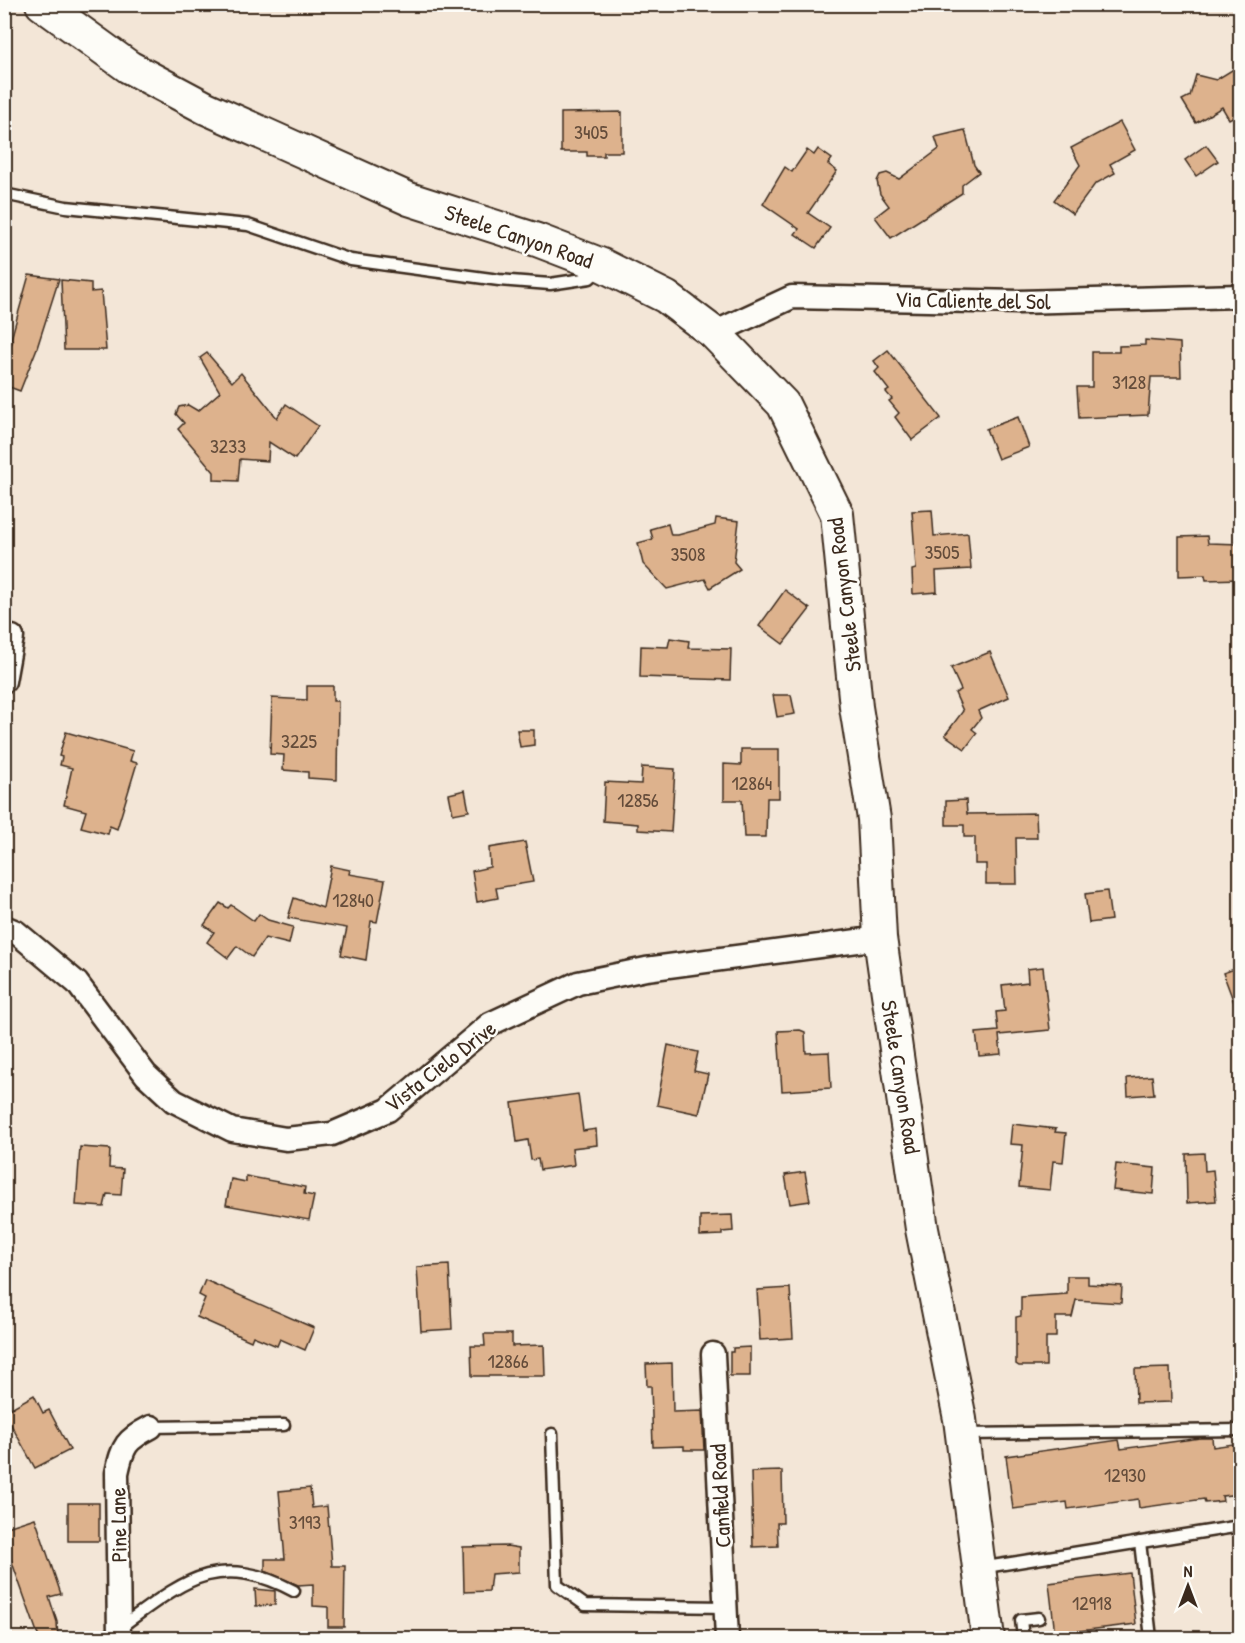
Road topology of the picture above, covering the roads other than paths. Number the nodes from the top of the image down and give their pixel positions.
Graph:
1 (42, 4) edge
2 (4, 194) edge
3 (602, 265) junction
4 (1240, 296) edge
5 (714, 333) junction
6 (12, 637) dead end
7 (4, 681) edge
8 (4, 927) edge
9 (880, 938) junction
10 (713, 1354) dead end
11 (284, 1425) dead end
12 (151, 1427) joint
13 (1240, 1430) edge
14 (552, 1434) dead end
15 (962, 1434) junction
16 (1240, 1526) edge
17 (1140, 1542) junction
18 (979, 1568) junction
19 (294, 1591) dead end
20 (726, 1607) junction
21 (1039, 1618) dead end
22 (119, 1633) edge
23 (728, 1638) edge
24 (988, 1638) edge
25 (1023, 1638) edge
26 (1151, 1638) edge

1 - 3 street, Steele Canyon Road
2 - 3 lane
3 - 5 street, Steele Canyon Road
4 - 5 street, Via Caliente del Sol
5 - 9 street, Steele Canyon Road
6 - 7 street
8 - 9 street, Vista Cielo Drive
9 - 15 street, Steele Canyon Road
10 - 20 street, Canfield Road
11 - 12 lane
12 - 22 street, Pine Lane
13 - 15 lane
14 - 20 lane
15 - 18 street, Steele Canyon Road
16 - 17 lane
17 - 18 lane
17 - 26 lane
18 - 24 street, Steele Canyon Road
19 - 22 lane
20 - 23 street, Canfield Road
21 - 25 lane

